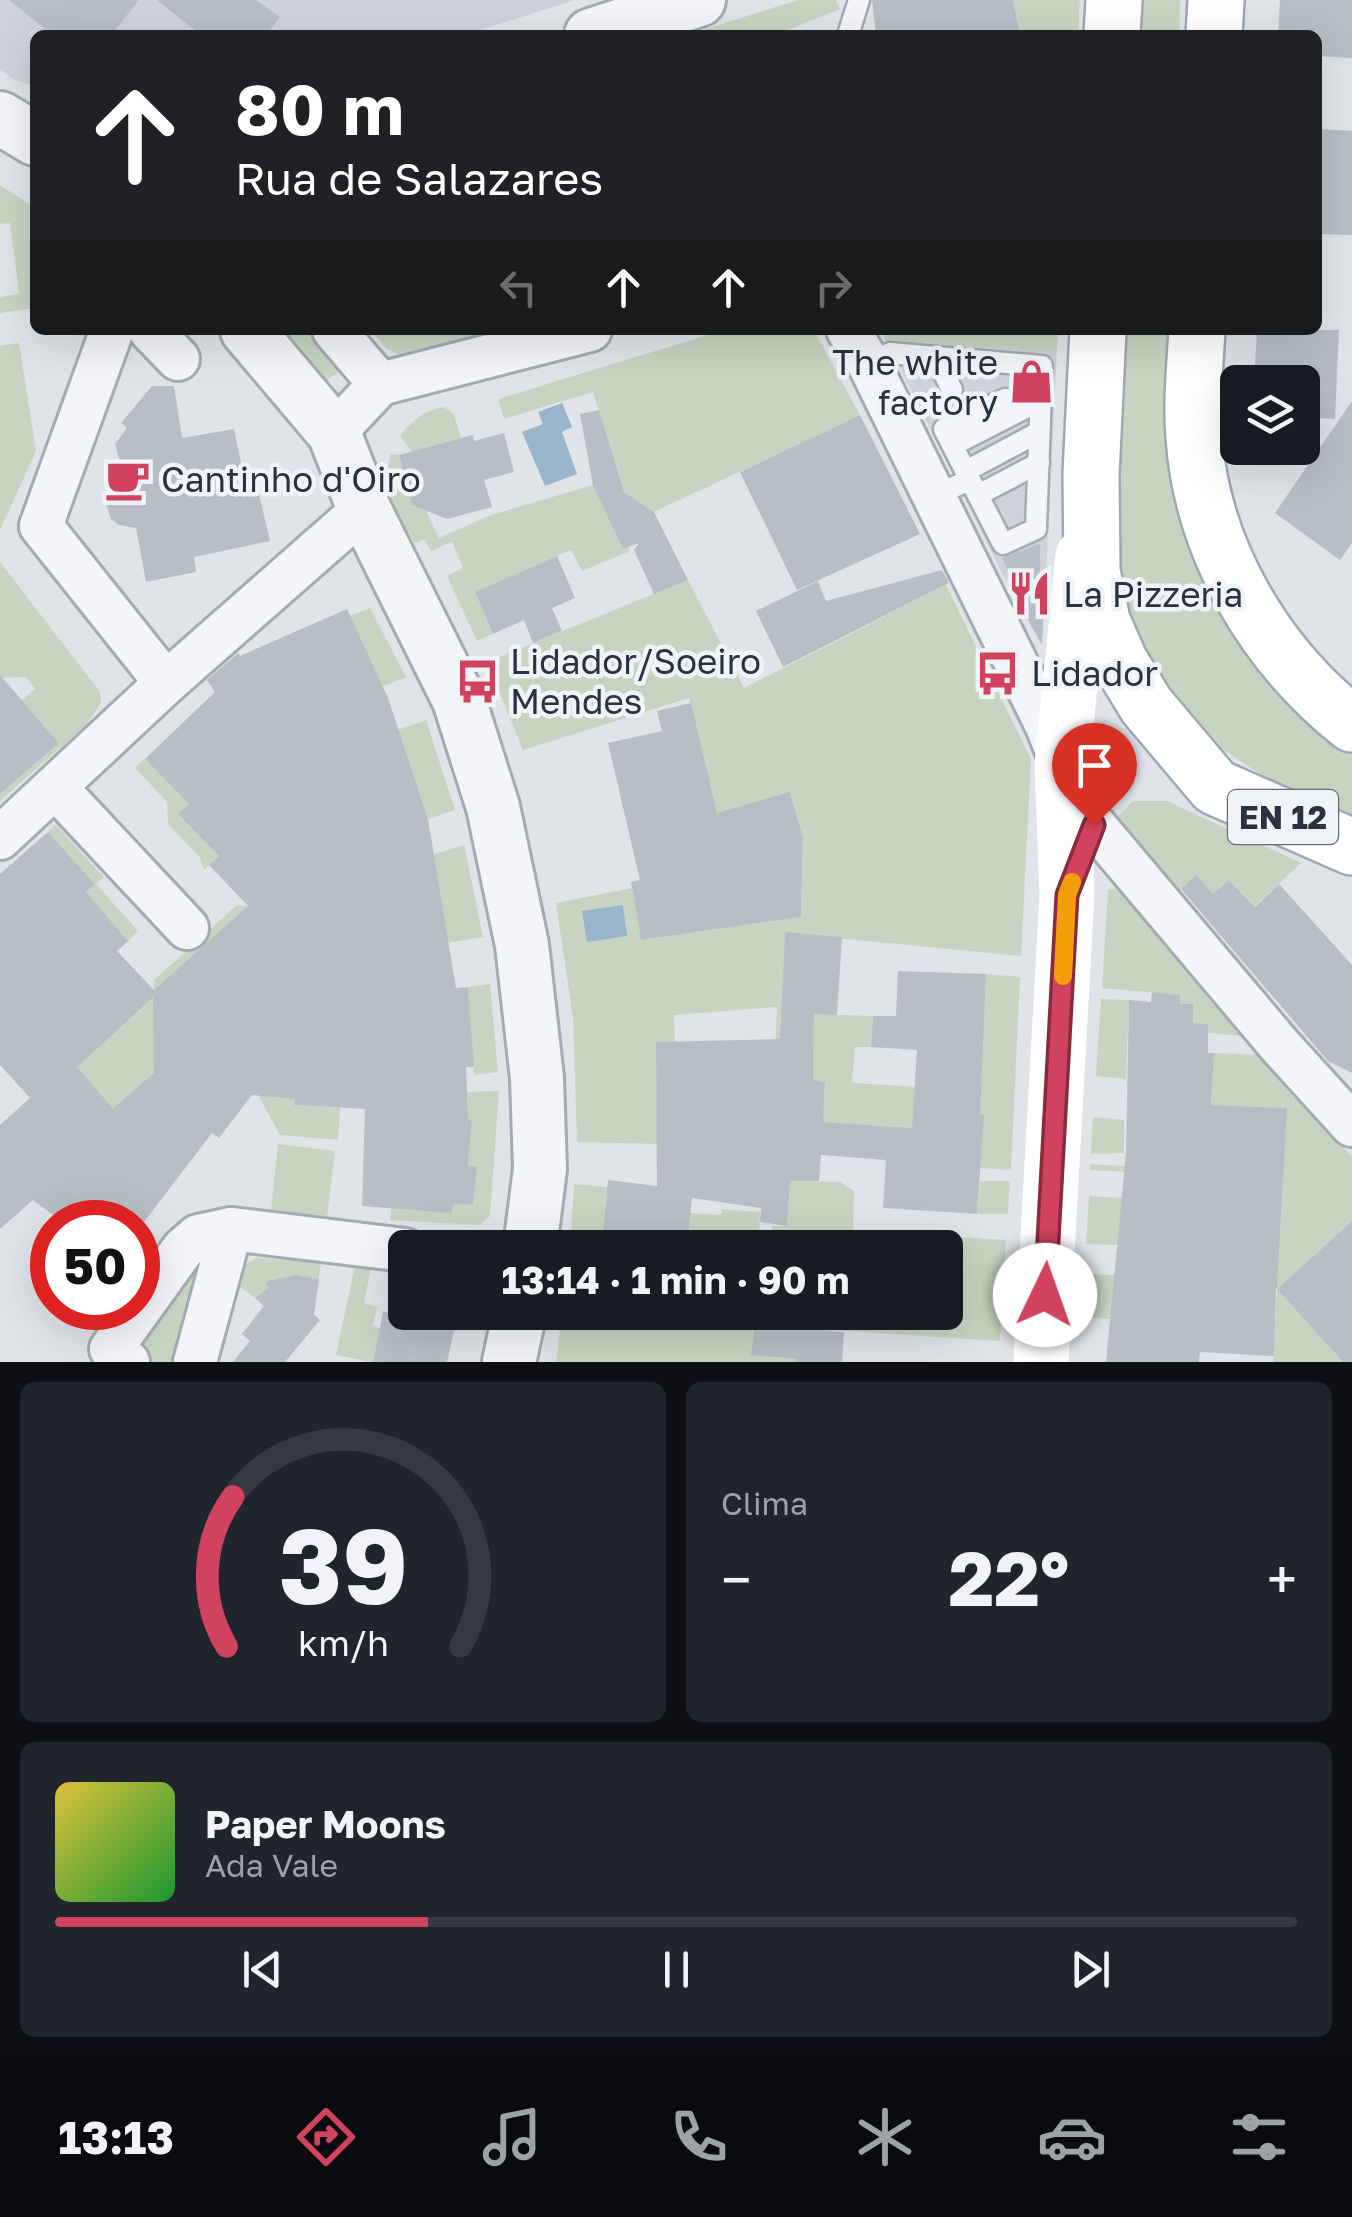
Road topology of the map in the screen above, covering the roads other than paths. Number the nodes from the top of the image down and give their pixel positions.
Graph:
1 (699, 0) edge
2 (860, 0) edge
3 (1114, 0) edge
4 (1216, 0) edge
5 (606, 30) edge
6 (850, 30) edge
7 (1112, 30) edge
8 (1214, 30) edge
9 (0, 118) edge
10 (30, 135) edge
11 (110, 335) edge
12 (250, 335) edge
13 (338, 335) edge
14 (571, 335) edge
15 (1098, 335) edge
16 (1197, 335) edge
17 (858, 347) edge
18 (936, 357) junction
19 (380, 384) junction
20 (952, 390) dead end
21 (1041, 400) junction
22 (1039, 432) junction
23 (334, 433) junction
24 (1038, 463) junction
25 (1091, 474) junction
26 (962, 486) junction
27 (364, 509) junction
28 (166, 683) junction
29 (1352, 724) edge
30 (1062, 765) junction
31 (54, 787) junction
32 (1094, 825) joint
33 (0, 838) edge
34 (1352, 848) edge
35 (1067, 895) junction
36 (186, 928) dead end
37 (1352, 1125) edge
38 (230, 1230) junction
39 (532, 1230) edge
40 (388, 1248) edge
41 (516, 1330) edge
42 (128, 1362) edge
43 (195, 1362) edge
44 (509, 1362) edge
45 (1041, 1362) edge

1 - 5 street
2 - 6 lane
3 - 7 main road
4 - 8 main road
9 - 10 street
11 - 28 street
12 - 23 street
13 - 19 street
14 - 19 street
15 - 25 main road, EN 12
16 - 29 main road
17 - 18 lane
17 - 26 street
18 - 20 lane
18 - 21 lane
19 - 23 street
21 - 22 lane
21 - 26 lane
22 - 24 lane
22 - 26 lane
23 - 27 street
24 - 26 lane
24 - 26 lane
25 - 30 main road
25 - 34 main road, EN 12
26 - 30 street
27 - 28 street
27 - 39 street
28 - 31 street
30 - 35 main road
31 - 33 street
31 - 36 street
32 - 35 main road
32 - 37 street
35 - 45 main road
38 - 40 street
38 - 42 street
38 - 43 street
41 - 44 street

